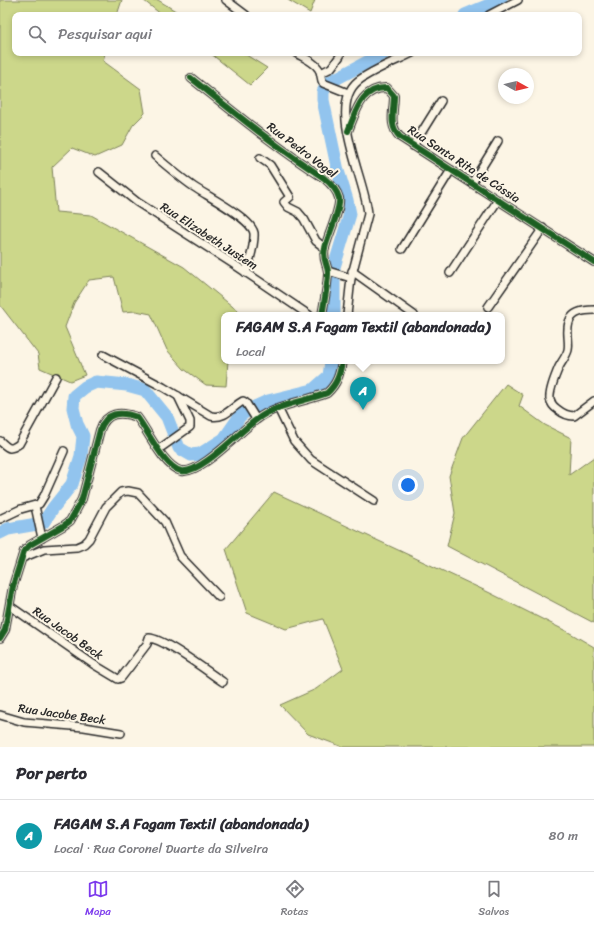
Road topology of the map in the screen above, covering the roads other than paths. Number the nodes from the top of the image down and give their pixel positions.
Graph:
1 (226, 0) edge
2 (518, 0) edge
3 (242, 12) edge
4 (495, 12) edge
5 (301, 56) edge
6 (340, 56) dead end
7 (406, 56) edge
8 (321, 73) junction
9 (191, 78) dead end
10 (348, 92) junction
11 (441, 101) dead end
12 (348, 131) junction
13 (498, 141) dead end
14 (413, 146) junction
15 (155, 156) dead end
16 (260, 158) dead end
17 (451, 170) junction
18 (99, 172) dead end
19 (472, 183) junction
20 (498, 200) junction
21 (543, 228) junction
22 (325, 248) junction
23 (402, 249) dead end
24 (594, 262) edge
25 (329, 272) junction
26 (246, 273) junction
27 (450, 274) dead end
28 (350, 275) junction
29 (488, 307) dead end
30 (594, 310) edge
31 (304, 312) edge
32 (322, 312) edge
33 (347, 312) edge
34 (409, 312) edge
35 (103, 355) dead end
36 (341, 364) edge
37 (56, 377) dead end
38 (178, 396) junction
39 (594, 400) edge
40 (278, 408) junction
41 (255, 416) junction
42 (0, 441) edge
43 (159, 449) junction
44 (64, 451) dead end
45 (374, 501) dead end
46 (35, 506) junction
47 (0, 519) edge
48 (41, 535) junction
49 (22, 558) junction
50 (219, 597) dead end
51 (10, 606) junction
52 (0, 638) edge
53 (222, 682) dead end
54 (0, 715) edge
55 (121, 733) dead end

1 - 3 street
2 - 4 street
5 - 8 street
6 - 8 street
7 - 10 street
8 - 10 street
9 - 22 street, Rua Pedro Vogel
10 - 12 street
11 - 14 street
12 - 14 street, Rua Santa Rita de Cássia
12 - 28 street
13 - 19 street
14 - 17 street, Rua Santa Rita de Cássia
15 - 26 street
16 - 22 street
17 - 19 street, Rua Santa Rita de Cássia
17 - 23 street
18 - 26 street, Rua Elizabeth Justem
19 - 20 street, Rua Santa Rita de Cássia
20 - 21 street, Rua Santa Rita de Cássia
20 - 27 street
21 - 24 street, Rua Santa Rita de Cássia
21 - 29 street
22 - 25 street, Rua Pedro Vogel
25 - 28 street
25 - 32 street, Rua Pedro Vogel
26 - 31 street, Rua Elizabeth Justem
28 - 33 street
28 - 34 street
30 - 39 street
35 - 38 street
36 - 40 street
37 - 42 street
38 - 41 street
38 - 43 street
40 - 41 street
40 - 45 street
41 - 43 street
43 - 48 street
44 - 46 street
46 - 47 street
46 - 48 street
48 - 49 street
49 - 50 street
49 - 51 street
51 - 52 street
51 - 53 street, Rua Jacob Beck
54 - 55 street, Rua Jacobe Beck

